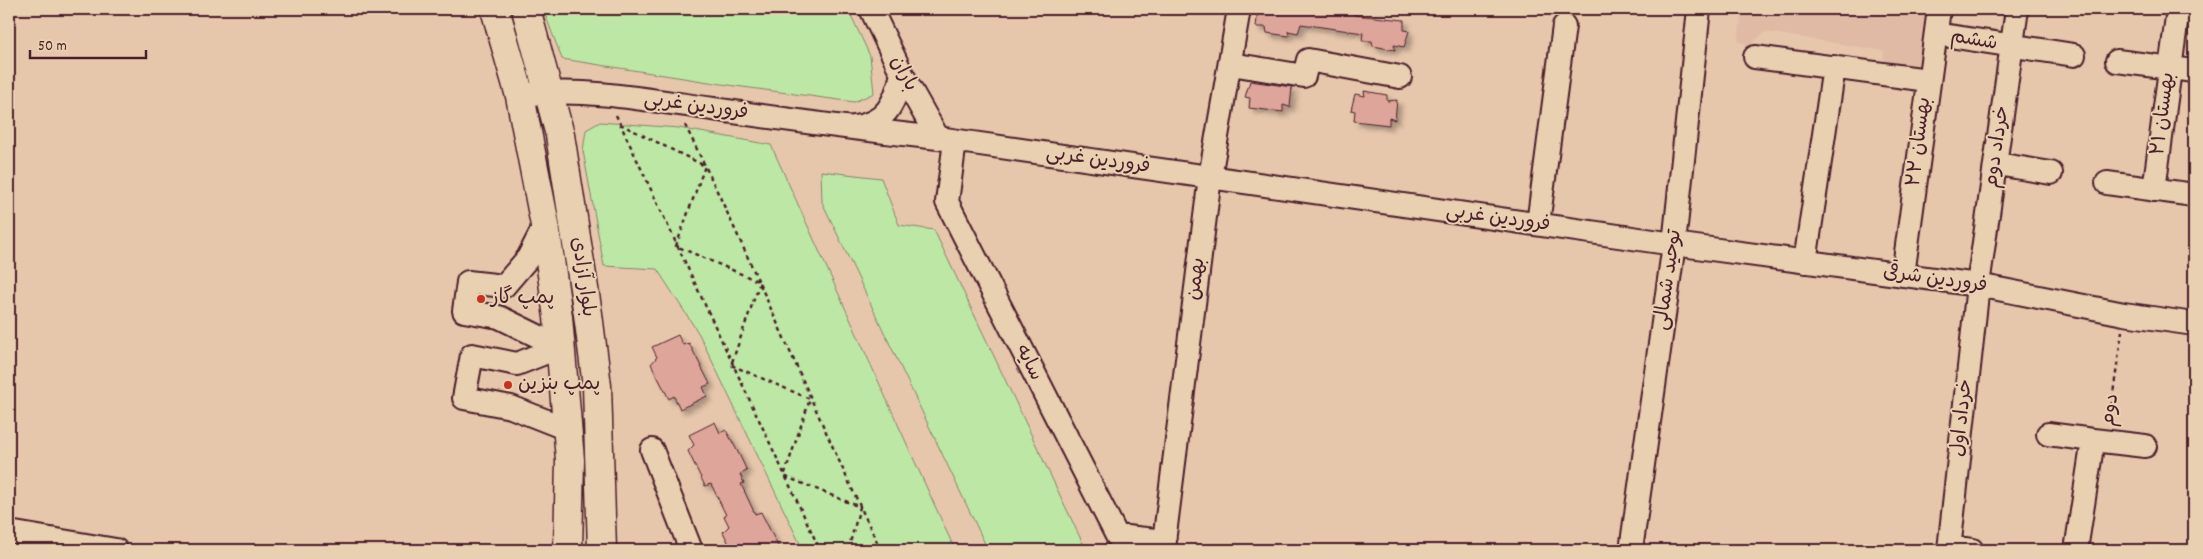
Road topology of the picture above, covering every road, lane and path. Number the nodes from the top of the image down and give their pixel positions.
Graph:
1 (495, 9) edge
2 (526, 9) edge
3 (871, 9) edge
4 (1239, 9) edge
5 (1700, 9) edge
6 (1939, 9) edge
7 (2017, 9) edge
8 (2178, 9) edge
9 (1564, 26) dead end
10 (1936, 34) junction
11 (2012, 47) junction
12 (2074, 55) dead end
13 (1754, 57) dead end
14 (2117, 61) dead end
15 (1231, 64) junction
16 (1834, 67) junction
17 (2169, 68) junction
18 (2194, 71) edge
19 (902, 74) junction
20 (1400, 76) dead end
21 (1928, 80) junction
22 (549, 93) junction
23 (608, 95) junction
24 (520, 98) junction
25 (675, 104) junction
26 (620, 124) junction
27 (846, 128) junction
28 (947, 139) junction
29 (1997, 164) junction
30 (705, 166) junction
31 (2050, 173) dead end
32 (1210, 177) junction
33 (2108, 183) dead end
34 (2154, 190) junction
35 (2194, 195) edge
36 (1538, 224) junction
37 (545, 225) junction
38 (1674, 244) junction
39 (676, 246) junction
40 (1805, 262) junction
41 (1903, 275) junction
42 (760, 282) junction
43 (1978, 285) junction
44 (2124, 314) junction
45 (2194, 324) edge
46 (560, 347) junction
47 (731, 365) junction
48 (810, 399) junction
49 (567, 429) junction
50 (2048, 434) dead end
51 (2100, 440) junction
52 (2145, 446) dead end
53 (652, 450) dead end
54 (784, 476) junction
55 (860, 507) junction
56 (9, 532) edge
57 (1164, 545) edge
58 (1949, 549) edge
59 (116, 550) edge
60 (568, 550) edge
61 (602, 550) edge
62 (690, 550) edge
63 (820, 550) edge
64 (848, 550) edge
65 (881, 550) edge
66 (1631, 550) edge
67 (1972, 550) edge
68 (2076, 550) edge

1 - 24 main road, بلوار آزادی
2 - 22 main road, بلوار آزادی
3 - 19 street, باران
4 - 15 street, بهمن
5 - 38 street, توحید شمالی
6 - 10 street, بهستان ۲۲
7 - 11 street, خرداد دوم
8 - 17 street, بهستان ۲۱
9 - 36 street
10 - 11 street, ششم
10 - 21 street, بهستان ۲۲
11 - 12 street, ششم
11 - 29 street, خرداد دوم
13 - 16 street
14 - 17 street
15 - 20 street
15 - 32 street, بهمن
16 - 21 street
16 - 40 street
17 - 18 street
17 - 34 street, بهستان ۲۱
19 - 27 street
19 - 28 street, باران
21 - 41 street, بهستان ۲۲
22 - 23 street, فروردین غربی
22 - 24 main road
22 - 24 main road
22 - 61 main road, بلوار آزادی
23 - 25 street, فروردین غربی
23 - 26 path
24 - 37 main road, بلوار آزادی
25 - 27 street, فروردین غربی
25 - 30 path
26 - 30 path
26 - 39 path
27 - 28 street, فروردین غربی
28 - 32 street, فروردین غربی
28 - 57 street, سایه
29 - 31 street
29 - 43 street, خرداد دوم
30 - 39 path
30 - 42 path
32 - 36 street, فروردین غربی
32 - 57 street, بهمن
33 - 34 street
34 - 35 street
36 - 38 street, فروردین غربی
37 - 46 main road, بلوار آزادی
37 - 46 street
38 - 40 street, فروردین شرقی
38 - 66 street, توحید شمالی
39 - 42 path
39 - 47 path
40 - 41 street, فروردین شرقی
41 - 43 street, فروردین شرقی
42 - 47 path
42 - 48 path
43 - 44 street, فروردین شرقی
43 - 58 street, خرداد اول
44 - 45 street, فروردین شرقی
44 - 51 path, دوم
46 - 49 main road, بلوار آزادی
46 - 49 street
47 - 48 path
47 - 54 path
48 - 54 path
48 - 55 path
49 - 60 main road, بلوار آزادی
50 - 51 street
51 - 52 street
51 - 68 street, دوم
53 - 62 street
54 - 55 path
54 - 63 path
55 - 64 path
55 - 65 path
56 - 59 street
58 - 67 street

